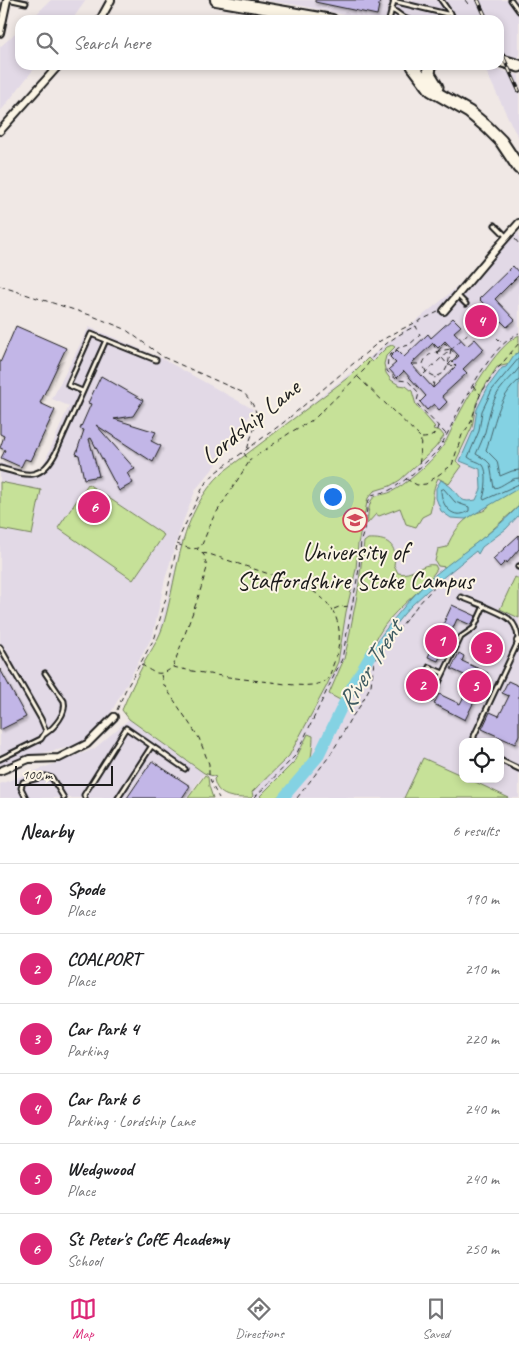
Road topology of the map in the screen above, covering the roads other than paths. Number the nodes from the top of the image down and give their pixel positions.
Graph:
1 (7, 0) edge
2 (12, 0) edge
3 (110, 0) edge
4 (216, 0) edge
5 (441, 0) edge
6 (511, 0) edge
7 (393, 1) edge
8 (26, 3) dead end
9 (391, 10) junction
10 (519, 11) edge
11 (451, 14) joint
12 (102, 15) edge
13 (303, 15) edge
14 (390, 15) edge
15 (400, 15) edge
16 (0, 30) edge
17 (504, 62) edge
18 (519, 66) edge
19 (55, 70) edge
20 (416, 70) edge
21 (430, 70) edge
22 (449, 99) junction
23 (0, 131) edge
24 (519, 168) edge
25 (519, 223) edge
26 (495, 226) dead end
27 (507, 237) junction
28 (458, 296) junction
29 (466, 304) dead end
30 (444, 312) road end
31 (106, 340) junction
32 (156, 360) dead end
33 (82, 391) junction
34 (0, 468) edge
35 (461, 596) dead end
36 (484, 606) junction
37 (518, 640) edge
38 (0, 647) edge
39 (429, 667) dead end
40 (443, 673) junction
41 (45, 674) dead end
42 (431, 698) dead end
43 (114, 717) road end
44 (45, 735) junction
45 (474, 738) edge
46 (151, 747) junction
47 (0, 759) edge
48 (504, 762) edge
49 (185, 769) dead end
50 (519, 769) edge
51 (0, 771) edge
52 (26, 798) edge
53 (64, 798) edge
54 (85, 798) edge
55 (118, 798) edge

1 - 16 street
2 - 8 lane
3 - 12 street
4 - 13 main road
5 - 11 lane
6 - 10 lane
7 - 9 lane
7 - 11 lane
9 - 14 lane
9 - 15 lane
17 - 18 highway
19 - 23 street
20 - 22 highway
21 - 22 highway
22 - 24 highway
25 - 27 street
26 - 27 lane
27 - 28 street
28 - 29 lane
28 - 30 street
31 - 32 lane
31 - 33 lane
31 - 33 lane
33 - 34 lane
35 - 36 lane
36 - 37 lane
36 - 40 lane
37 - 45 lane
38 - 44 lane
39 - 40 lane
40 - 42 lane
41 - 44 lane
43 - 51 street
44 - 47 lane
46 - 49 lane
46 - 54 lane
46 - 55 lane
48 - 50 lane
52 - 53 lane

